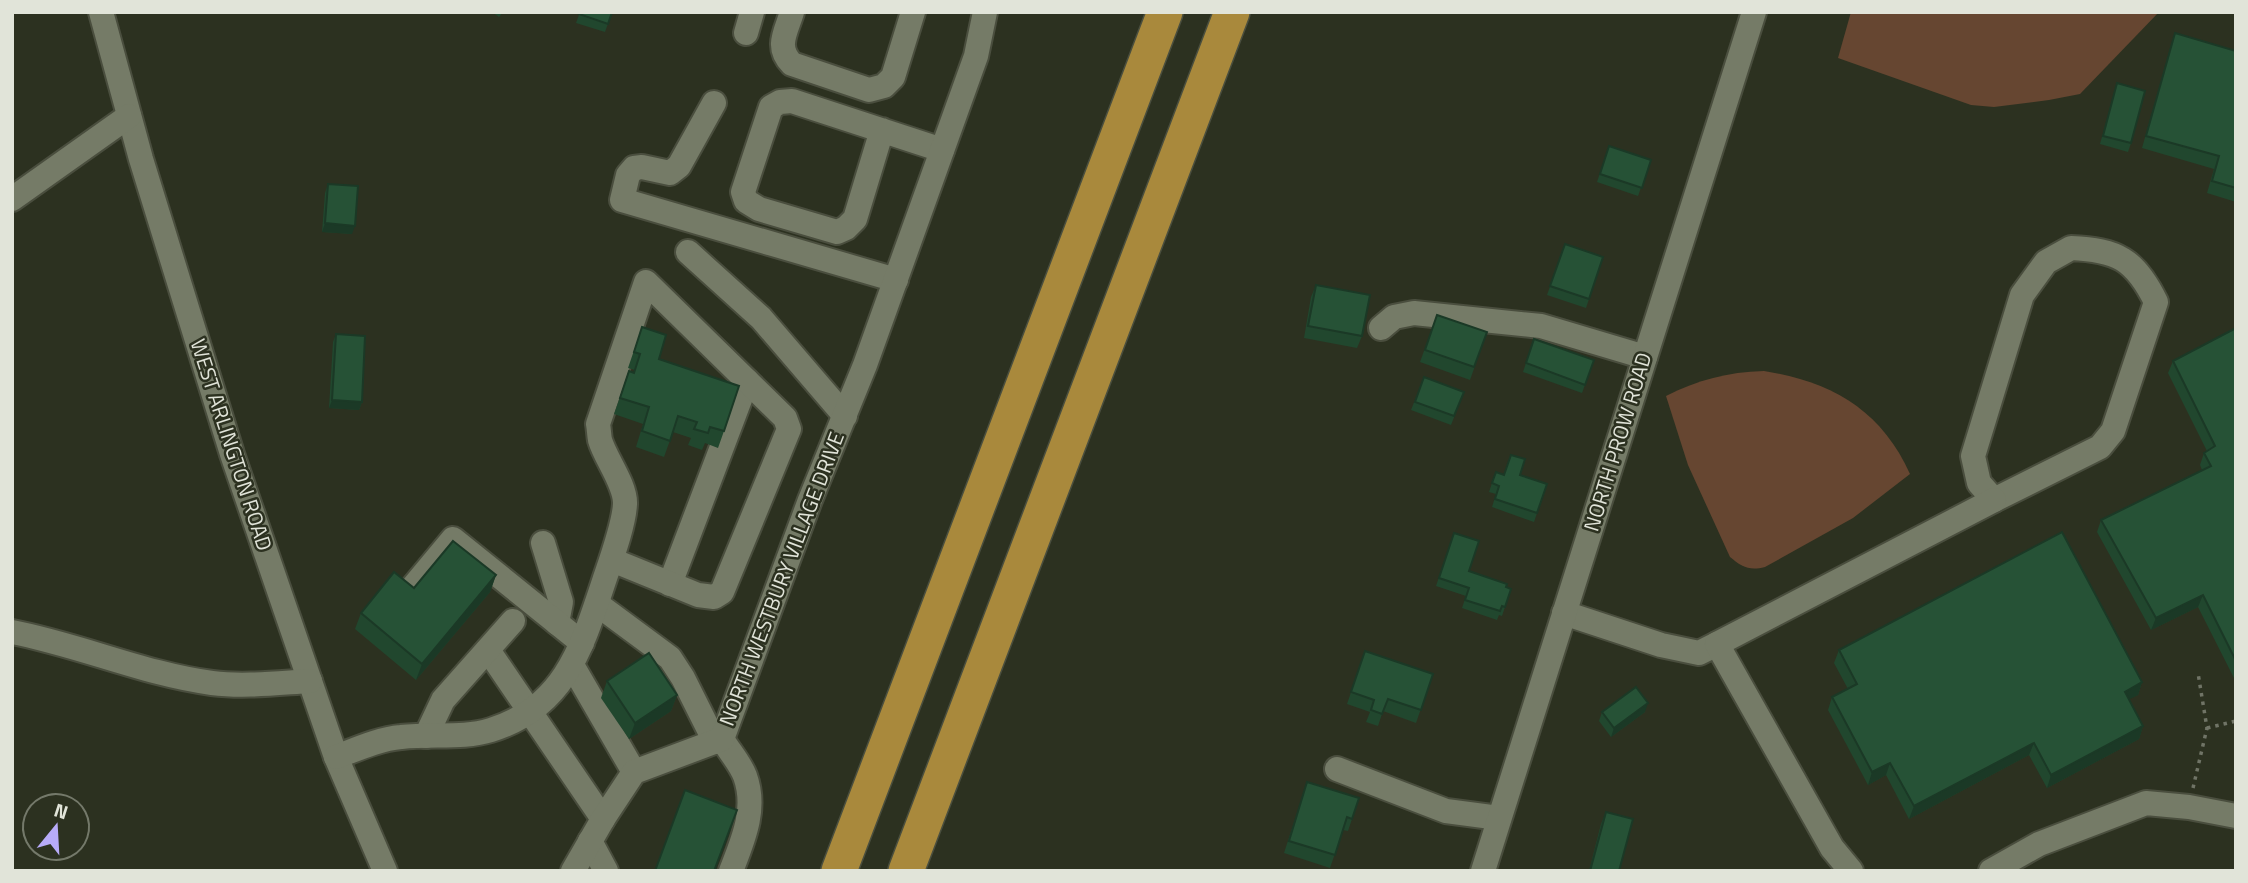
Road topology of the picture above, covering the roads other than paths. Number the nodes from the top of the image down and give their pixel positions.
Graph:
1 (102, 12) edge
2 (792, 12) edge
3 (913, 12) edge
4 (985, 12) edge
5 (1165, 12) edge
6 (1232, 12) edge
7 (1754, 12) edge
8 (714, 103) dead end
9 (130, 116) junction
10 (882, 130) junction
11 (942, 150) junction
12 (12, 199) edge
13 (792, 218) junction
14 (784, 247) junction
15 (688, 252) dead end
16 (896, 280) junction
17 (1381, 328) dead end
18 (1645, 357) junction
19 (747, 382) junction
20 (845, 416) junction
21 (1994, 500) junction
22 (543, 542) dead end
23 (612, 560) junction
24 (670, 584) junction
25 (408, 593) edge
26 (597, 604) junction
27 (1564, 613) junction
28 (513, 621) dead end
29 (557, 623) junction
30 (12, 632) edge
31 (582, 643) junction
32 (1717, 644) junction
33 (488, 650) junction
34 (572, 666) junction
35 (310, 681) junction
36 (531, 712) junction
37 (426, 736) junction
38 (718, 741) junction
39 (336, 757) junction
40 (1337, 769) dead end
41 (634, 772) junction
42 (2236, 816) edge
43 (1499, 818) junction
44 (603, 819) junction
45 (590, 841) junction
46 (385, 871) edge
47 (573, 871) edge
48 (606, 871) edge
49 (731, 871) edge
50 (839, 871) edge
51 (905, 871) edge
52 (1483, 871) edge
53 (1851, 871) edge
54 (1991, 871) edge

1 - 9 street, WEST ARLINGTON ROAD
2 - 3 street
4 - 11 street, NORTH WESTBURY VILLAGE DRIVE
5 - 50 highway
6 - 51 highway
7 - 18 street, NORTH PROW ROAD
8 - 14 street
9 - 12 street
9 - 35 street, WEST ARLINGTON ROAD
10 - 11 street
10 - 13 street
10 - 13 street
11 - 16 street, NORTH WESTBURY VILLAGE DRIVE
13 - 14 street
14 - 16 street
15 - 20 street
16 - 20 street, NORTH WESTBURY VILLAGE DRIVE
17 - 18 street
18 - 27 street, NORTH PROW ROAD
19 - 23 street
19 - 24 street
19 - 24 street
20 - 38 street, NORTH WESTBURY VILLAGE DRIVE
21 - 21 street
21 - 32 street
22 - 29 street
23 - 24 street
23 - 26 street
25 - 29 street
26 - 31 street
26 - 38 street
27 - 32 street
27 - 43 street, NORTH PROW ROAD
28 - 33 street
29 - 31 street
30 - 35 street
31 - 34 street
32 - 53 street
33 - 36 street
33 - 37 street
34 - 36 street
34 - 41 street
35 - 39 street, WEST ARLINGTON ROAD
36 - 37 street
36 - 44 street
37 - 39 street
38 - 41 street, NORTH WESTBURY VILLAGE DRIVE
38 - 49 street
39 - 46 street, WEST ARLINGTON ROAD
40 - 43 street
41 - 44 street
42 - 54 street
43 - 52 street, NORTH PROW ROAD
44 - 45 street
45 - 47 street
45 - 48 street

